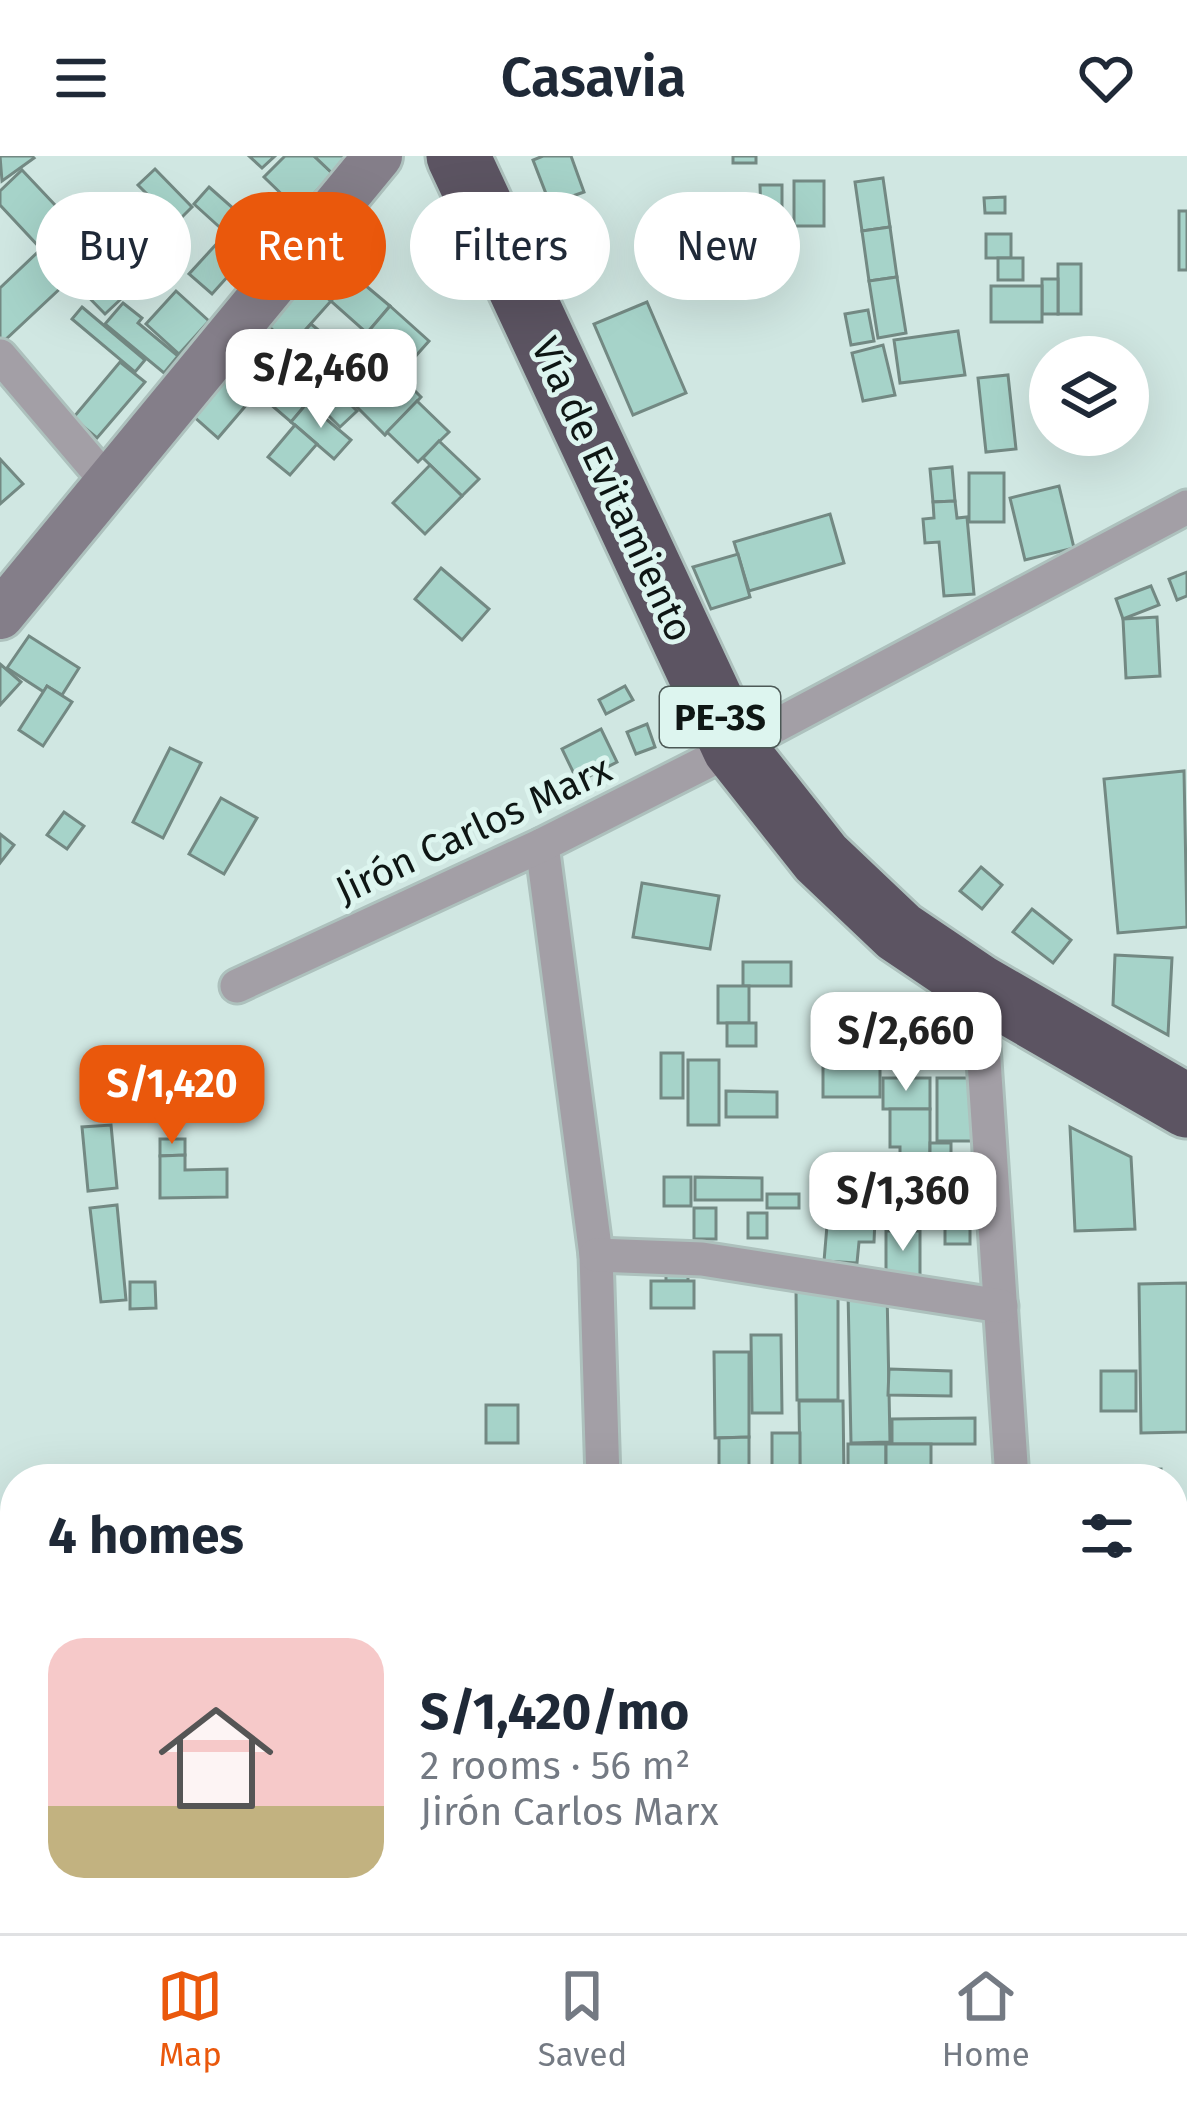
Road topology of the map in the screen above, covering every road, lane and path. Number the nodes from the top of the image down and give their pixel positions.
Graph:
1 (378, 156) edge
2 (458, 156) edge
3 (0, 356) edge
4 (109, 484) junction
5 (1187, 507) edge
6 (0, 615) edge
7 (734, 748) junction
8 (542, 845) junction
9 (238, 986) dead end
10 (979, 986) junction
11 (1187, 1106) edge
12 (596, 1255) junction
13 (1000, 1306) junction
14 (603, 1464) edge
15 (1011, 1464) edge

1 - 4 street
2 - 7 highway, Vía de Evitamiento / PE-3S
3 - 4 street
4 - 6 street
5 - 7 street, Jirón Carlos Marx
7 - 8 street, Jirón Carlos Marx
7 - 10 highway, Vía de Evitamiento / PE-3S
8 - 9 street, Jirón Carlos Marx
8 - 12 street
10 - 11 highway, Vía de Evitamiento / PE-3S
10 - 13 street
12 - 13 street
12 - 14 street
13 - 15 street

